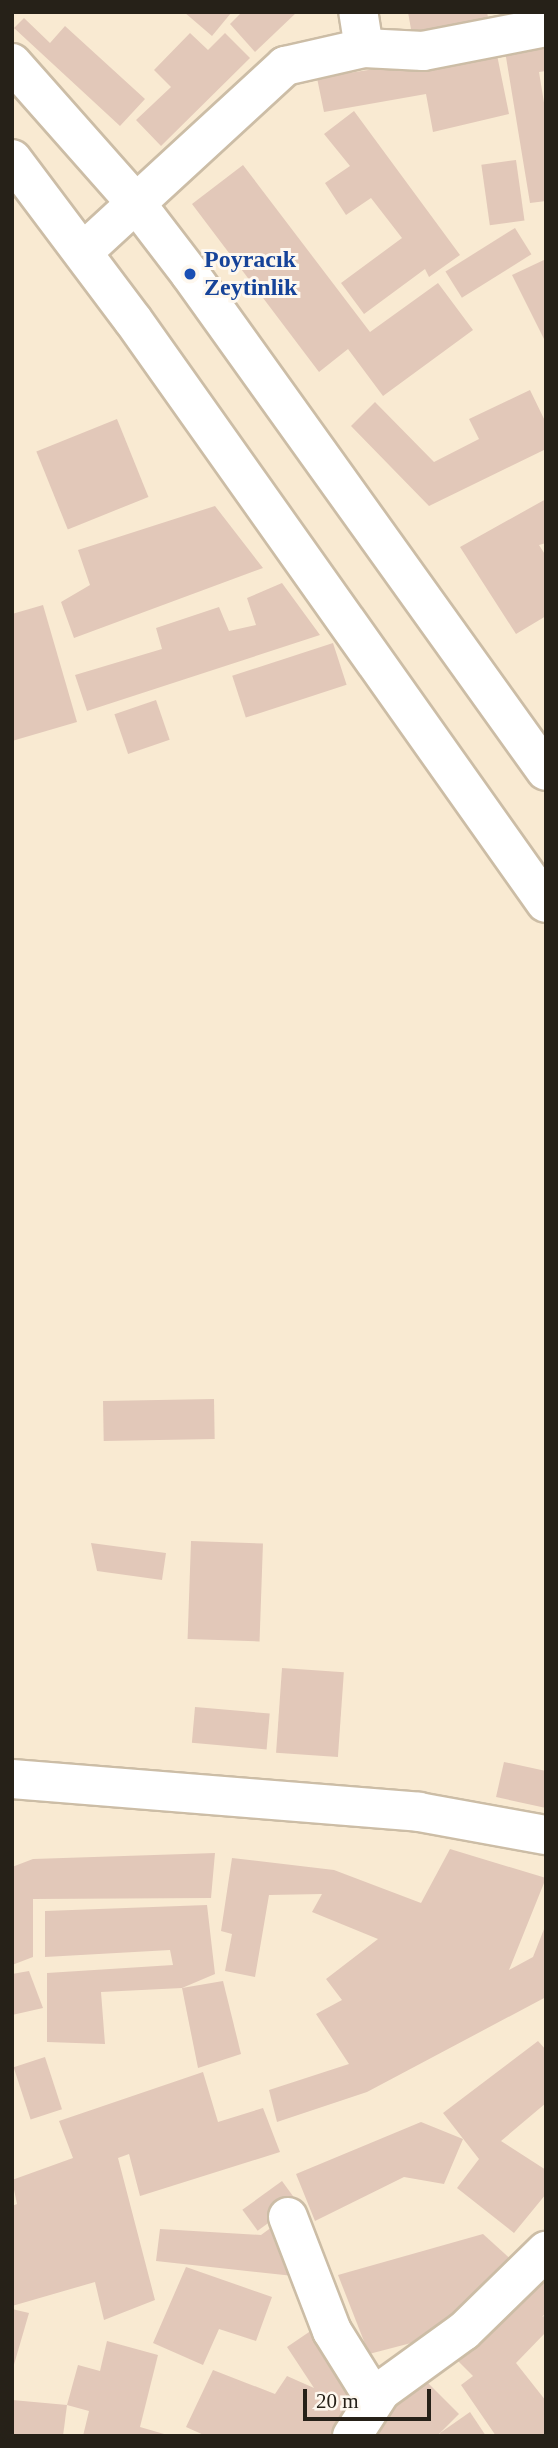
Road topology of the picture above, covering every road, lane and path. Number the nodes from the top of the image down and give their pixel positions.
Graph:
1 (546, 27) edge
2 (361, 30) edge
3 (12, 64) edge
4 (12, 159) edge
5 (135, 202) junction
6 (83, 252) junction
7 (546, 771) edge
8 (546, 903) edge
9 (12, 1779) edge
10 (546, 1835) edge
11 (288, 2217) dead end
12 (546, 2251) edge
13 (375, 2400) junction
14 (352, 2436) edge

1 - 2 main road
2 - 5 main road
3 - 5 main road
4 - 6 main road
5 - 6 main road
5 - 7 main road
6 - 8 main road
9 - 10 main road
11 - 13 main road
12 - 13 main road
13 - 14 main road

